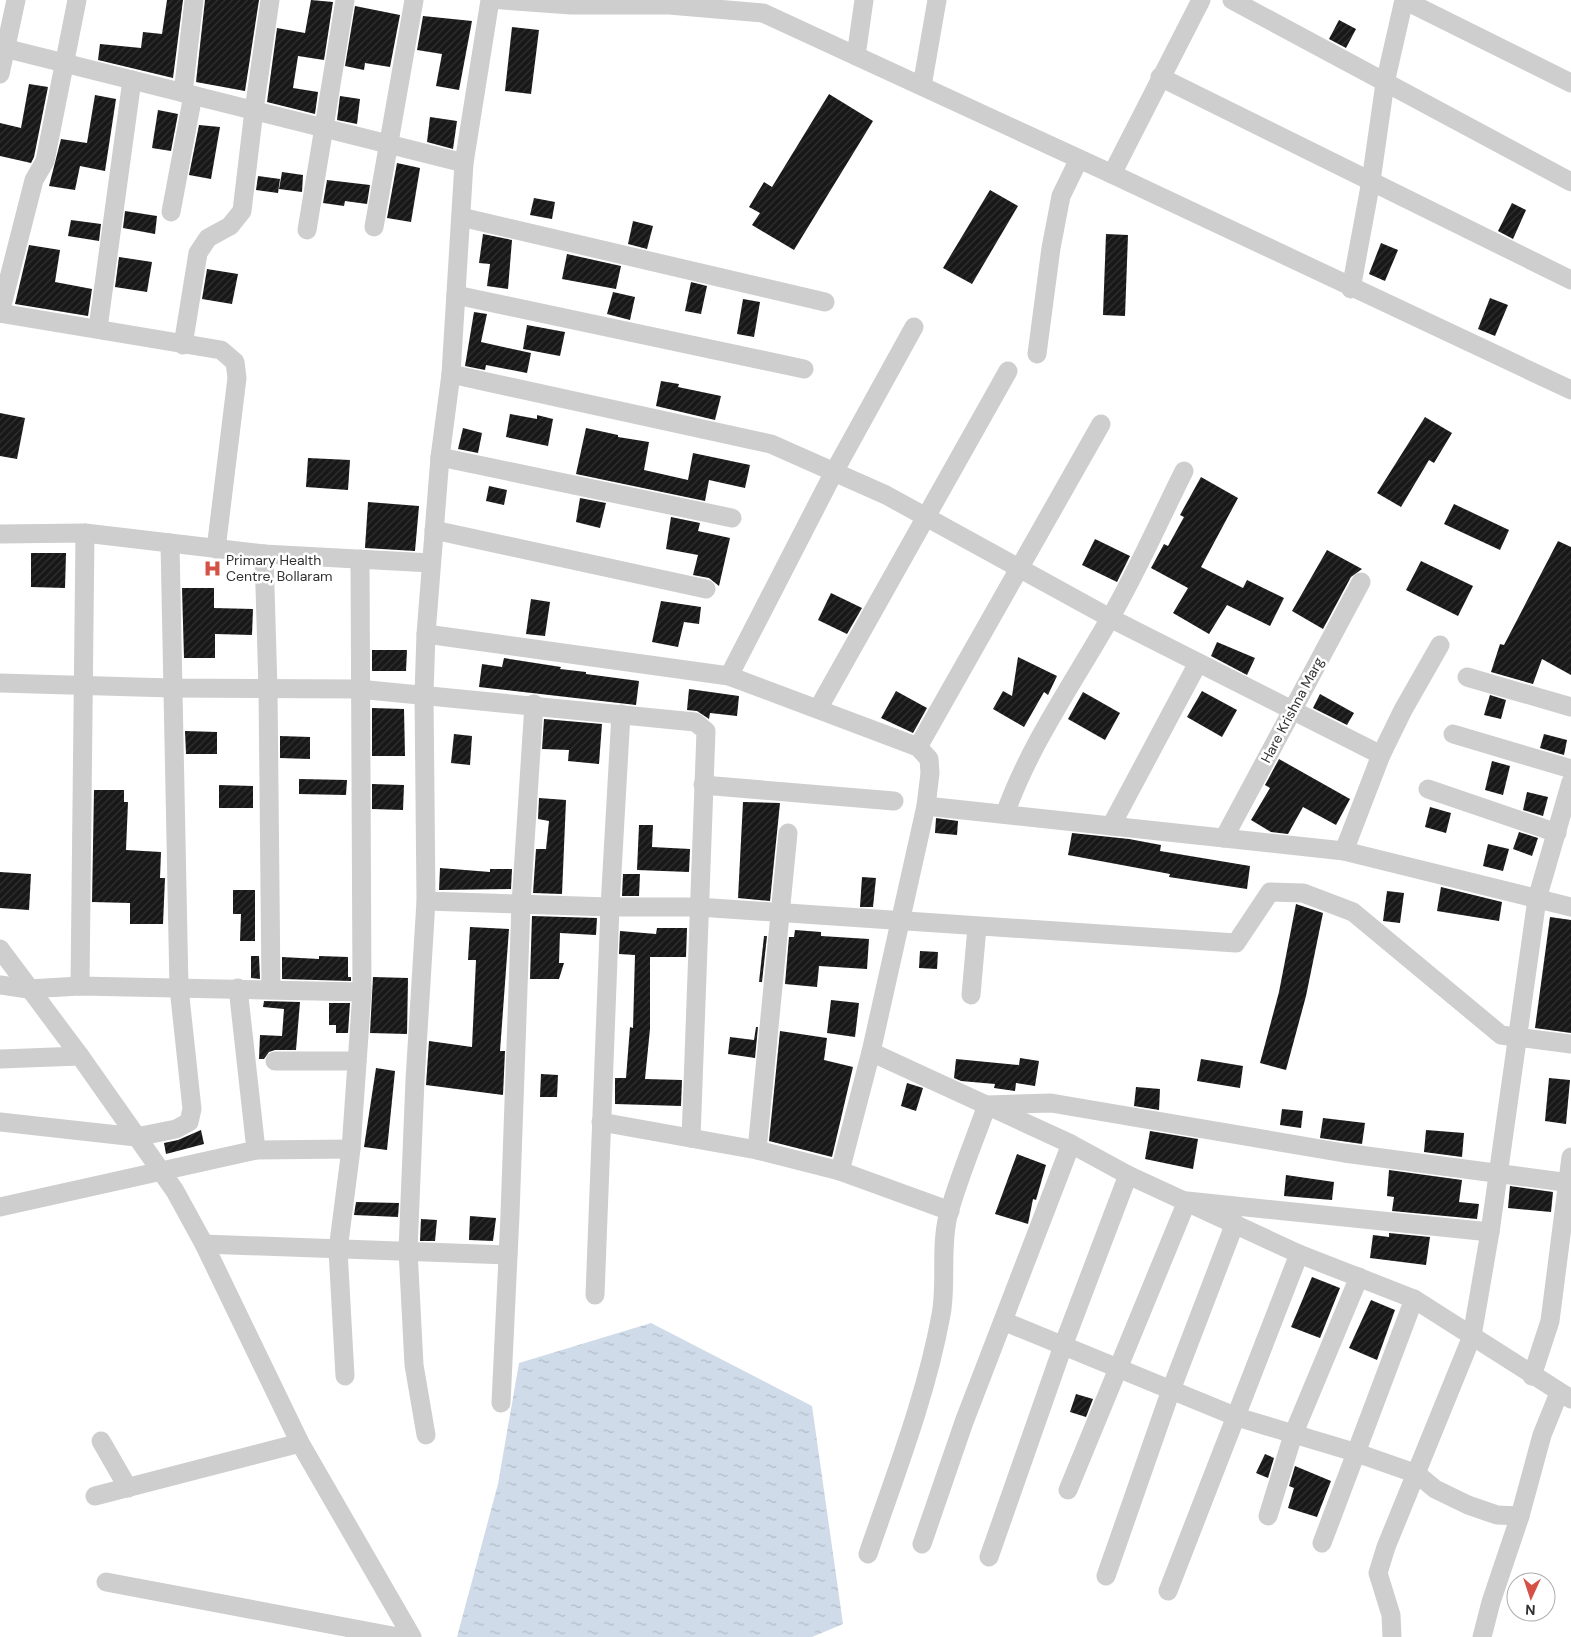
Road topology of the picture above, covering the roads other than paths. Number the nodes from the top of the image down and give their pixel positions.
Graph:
1 (16, 0) edge
2 (77, 0) edge
3 (194, 0) edge
4 (270, 0) edge
5 (345, 0) edge
6 (414, 0) edge
7 (490, 0) edge
8 (502, 0) edge
9 (864, 0) edge
10 (937, 0) edge
11 (1201, 0) edge
12 (1232, 0) edge
13 (1404, 0) edge
14 (669, 2) edge
15 (571, 3) edge
16 (764, 7) edge
17 (3, 48) edge
18 (856, 56) junction
19 (65, 63) junction
20 (0, 74) edge
21 (1160, 77) junction
22 (132, 80) junction
23 (1385, 83) junction
24 (1571, 83) edge
25 (922, 86) junction
26 (188, 94) junction
27 (254, 110) junction
28 (324, 128) junction
29 (389, 144) junction
30 (1079, 159) junction
31 (464, 163) junction
32 (1112, 174) junction
33 (1371, 181) junction
34 (1571, 182) edge
35 (172, 212) dead end
36 (461, 217) junction
37 (374, 227) dead end
38 (307, 230) dead end
39 (1571, 280) edge
40 (1351, 289) junction
41 (456, 295) junction
42 (826, 302) dead end
43 (0, 313) edge
44 (914, 327) dead end
45 (98, 328) junction
46 (183, 345) junction
47 (1037, 354) dead end
48 (804, 369) dead end
49 (1008, 371) dead end
50 (451, 374) junction
51 (1571, 390) edge
52 (1101, 424) dead end
53 (440, 458) junction
54 (1184, 471) dead end
55 (834, 472) junction
56 (924, 517) junction
57 (732, 518) dead end
58 (434, 530) junction
59 (85, 533) junction
60 (0, 534) edge
61 (170, 543) junction
62 (216, 549) junction
63 (264, 554) junction
64 (360, 559) junction
65 (431, 563) junction
66 (1019, 569) junction
67 (1361, 582) dead end
68 (706, 589) dead end
69 (1110, 618) junction
70 (426, 634) junction
71 (1440, 645) dead end
72 (1198, 663) junction
73 (728, 676) junction
74 (1467, 677) dead end
75 (0, 683) edge
76 (84, 684) junction
77 (171, 688) junction
78 (268, 689) junction
79 (358, 689) junction
80 (424, 694) junction
81 (534, 704) junction
82 (1571, 707) edge
83 (818, 709) junction
84 (1291, 710) junction
85 (621, 714) junction
86 (1453, 734) dead end
87 (918, 746) junction
88 (1380, 755) junction
89 (1571, 769) edge
90 (1571, 782) edge
91 (703, 785) junction
92 (1428, 789) dead end
93 (894, 802) dead end
94 (926, 806) junction
95 (1005, 814) junction
96 (1111, 826) junction
97 (788, 833) dead end
98 (1557, 833) junction
99 (1224, 838) junction
100 (1344, 851) junction
101 (1537, 899) junction
102 (426, 901) junction
103 (520, 904) junction
104 (610, 907) junction
105 (698, 907) junction
106 (1571, 907) edge
107 (780, 912) junction
108 (899, 922) junction
109 (977, 927) junction
110 (0, 949) edge
111 (0, 985) edge
112 (80, 986) junction
113 (179, 988) junction
114 (238, 988) junction
115 (28, 989) junction
116 (270, 989) junction
117 (362, 992) junction
118 (971, 995) dead end
119 (1517, 1038) junction
120 (1571, 1044) edge
121 (871, 1052) junction
122 (80, 1056) junction
123 (0, 1059) edge
124 (275, 1061) dead end
125 (357, 1061) junction
126 (986, 1105) junction
127 (0, 1122) edge
128 (601, 1122) junction
129 (136, 1137) junction
130 (691, 1138) junction
131 (1071, 1144) junction
132 (351, 1149) junction
133 (256, 1150) junction
134 (757, 1150) junction
135 (1571, 1157) edge
136 (160, 1170) junction
137 (840, 1171) junction
138 (1498, 1172) junction
139 (1128, 1176) junction
140 (1569, 1183) edge
141 (1187, 1201) junction
142 (0, 1207) edge
143 (950, 1211) junction
144 (1235, 1223) junction
145 (1490, 1232) junction
146 (204, 1244) junction
147 (338, 1250) junction
148 (408, 1250) junction
149 (1299, 1254) junction
150 (508, 1255) junction
151 (1359, 1277) junction
152 (595, 1295) dead end
153 (1414, 1299) junction
154 (1003, 1321) junction
155 (1472, 1336) junction
156 (1063, 1346) junction
157 (1118, 1368) junction
158 (345, 1376) dead end
159 (1532, 1376) junction
160 (1171, 1390) junction
161 (1565, 1396) edge
162 (501, 1403) dead end
163 (1237, 1417) junction
164 (426, 1435) dead end
165 (1293, 1435) junction
166 (101, 1441) dead end
167 (300, 1443) junction
168 (1354, 1452) junction
169 (1416, 1474) junction
170 (128, 1488) junction
171 (1068, 1490) dead end
172 (95, 1496) dead end
173 (1268, 1516) dead end
174 (1520, 1516) junction
175 (1322, 1543) dead end
176 (922, 1544) dead end
177 (868, 1554) dead end
178 (989, 1557) dead end
179 (1106, 1576) dead end
180 (106, 1582) dead end
181 (1168, 1591) dead end
182 (398, 1637) edge
183 (412, 1637) edge
184 (1392, 1637) edge
185 (1482, 1637) edge

1 - 17 street
2 - 19 street
3 - 26 street
4 - 27 street
5 - 28 street
6 - 29 street
7 - 31 street
8 - 15 street
9 - 18 street
10 - 25 street
11 - 21 street
12 - 23 street
13 - 23 street
13 - 24 street
14 - 15 street
14 - 16 street
16 - 18 street
17 - 19 street
17 - 20 street
18 - 25 street
19 - 22 street
19 - 43 street
21 - 32 street
21 - 33 street
22 - 26 street
22 - 45 street
23 - 33 street
23 - 34 street
25 - 30 street
26 - 27 street
26 - 35 street
27 - 28 street
27 - 46 street
28 - 29 street
28 - 38 street
29 - 31 street
29 - 37 street
30 - 32 street
30 - 47 street
31 - 36 street
32 - 40 street
33 - 39 street
33 - 40 street
36 - 41 street
36 - 42 street
40 - 51 street
41 - 48 street
41 - 50 street
43 - 45 street
44 - 55 street
45 - 46 street
46 - 62 street
49 - 56 street
50 - 53 street
50 - 55 street
52 - 66 street
53 - 57 street
53 - 58 street
54 - 69 street
55 - 56 street
55 - 73 street
56 - 66 street
56 - 83 street
58 - 65 street
58 - 68 street
59 - 60 street
59 - 61 street
59 - 76 street
61 - 62 street
61 - 77 street
62 - 63 street
63 - 64 street
63 - 78 street
64 - 65 street
64 - 79 street
65 - 70 street
66 - 69 street
66 - 87 street
67 - 84 street, Hare Krishna Marg
69 - 72 street
69 - 95 street
70 - 73 street
70 - 80 street
71 - 88 street
72 - 84 street
72 - 96 street
73 - 83 street
74 - 82 street
75 - 76 street
76 - 77 street
76 - 112 street
77 - 78 street
77 - 113 street
78 - 79 street
78 - 116 street
79 - 80 street
79 - 117 street
80 - 81 street
80 - 102 street
81 - 85 street
81 - 103 street
83 - 87 street
84 - 88 street
84 - 99 street, Hare Krishna Marg
85 - 91 street
85 - 104 street
86 - 89 street
87 - 94 street
88 - 100 street
90 - 98 street
91 - 93 street
91 - 105 street
92 - 98 street
94 - 95 street
94 - 108 street
95 - 96 street
96 - 99 street
97 - 107 street
98 - 101 street
99 - 100 street
100 - 101 street
101 - 106 street
101 - 119 street
102 - 103 street
102 - 148 street
103 - 104 street
103 - 150 street
104 - 105 street
104 - 128 street
105 - 107 street
105 - 130 street
107 - 108 street
107 - 134 street
108 - 109 street
108 - 121 street
109 - 118 street
109 - 119 street
110 - 115 street
111 - 115 street
112 - 113 street
112 - 115 street
113 - 114 street
113 - 129 street
114 - 116 street
114 - 133 street
115 - 122 street
116 - 117 street
117 - 125 street
119 - 120 street
119 - 138 street
121 - 126 street
121 - 137 street
122 - 123 street
122 - 129 street
124 - 125 street
125 - 132 street
126 - 131 street
126 - 138 street
126 - 143 street
127 - 129 street
128 - 130 street
128 - 152 street
129 - 136 street
130 - 134 street
131 - 139 street
131 - 154 street
132 - 133 street
132 - 147 street
133 - 136 street
134 - 137 street
135 - 140 street
136 - 142 street
136 - 146 street
137 - 143 street
138 - 140 street
138 - 145 street
139 - 141 street
139 - 156 street
140 - 159 street
141 - 144 street
141 - 145 street
141 - 157 street
143 - 177 street
144 - 149 street
144 - 160 street
145 - 155 street
146 - 147 street
146 - 167 street
147 - 148 street
147 - 158 street
148 - 150 street
148 - 164 street
149 - 151 street
149 - 163 street
150 - 162 street
151 - 153 street
151 - 165 street
153 - 155 street
153 - 168 street
154 - 156 street
154 - 176 street
155 - 159 street
155 - 169 street
156 - 157 street
156 - 178 street
157 - 160 street
157 - 171 street
159 - 161 street
160 - 163 street
160 - 179 street
161 - 174 street
163 - 165 street
163 - 181 street
165 - 168 street
165 - 173 street
166 - 170 street
167 - 170 street
167 - 183 street
168 - 169 street
168 - 175 street
169 - 174 street
169 - 184 street
170 - 172 street
174 - 185 street
180 - 182 street

